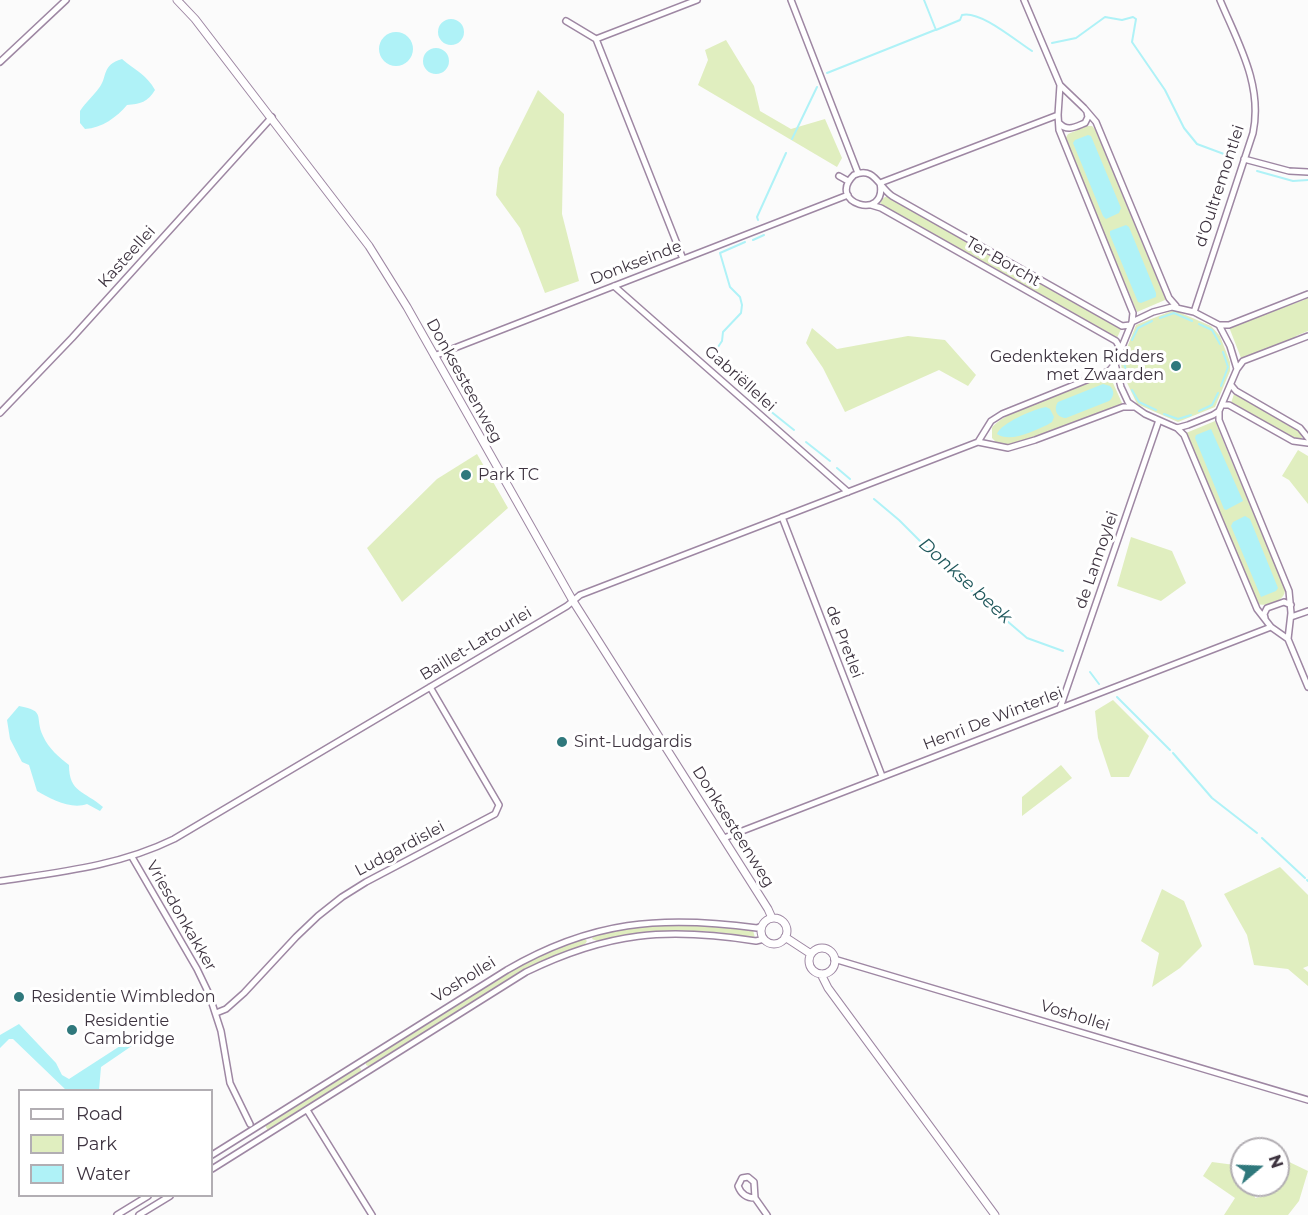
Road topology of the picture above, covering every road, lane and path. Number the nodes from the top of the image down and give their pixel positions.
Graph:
1 (66, 0) edge
2 (177, 0) edge
3 (697, 0) edge
4 (791, 0) edge
5 (1024, 0) edge
6 (1220, 0) edge
7 (566, 21) dead end
8 (596, 39) junction
9 (0, 62) edge
10 (1060, 85) junction
11 (1087, 112) junction
12 (1058, 114) junction
13 (272, 117) junction
14 (1058, 122) junction
15 (1244, 159) junction
16 (1308, 172) edge
17 (858, 173) junction
18 (839, 176) dead end
19 (848, 181) junction
20 (880, 183) junction
21 (848, 195) junction
22 (869, 205) junction
23 (683, 259) junction
24 (614, 286) junction
25 (1308, 294) edge
26 (1178, 307) junction
27 (1194, 312) junction
28 (1131, 324) junction
29 (1220, 325) junction
30 (1308, 336) edge
31 (1120, 348) junction
32 (434, 356) junction
33 (1115, 364) junction
34 (1237, 369) junction
35 (1231, 385) junction
36 (1133, 407) junction
37 (1221, 408) junction
38 (0, 413) edge
39 (1159, 420) junction
40 (1177, 428) junction
41 (1308, 438) edge
42 (978, 442) junction
43 (1308, 443) edge
44 (848, 492) junction
45 (782, 517) junction
46 (573, 601) junction
47 (1291, 605) junction
48 (1308, 611) edge
49 (1291, 617) junction
50 (1265, 620) junction
51 (1271, 627) junction
52 (1288, 639) junction
53 (430, 687) junction
54 (1308, 687) edge
55 (1060, 708) junction
56 (882, 776) junction
57 (724, 838) junction
58 (132, 857) junction
59 (0, 881) edge
60 (772, 918) junction
61 (762, 926) junction
62 (588, 934) junction
63 (785, 937) junction
64 (764, 939) junction
65 (591, 945) junction
66 (811, 954) junction
67 (834, 959) junction
68 (821, 974) junction
69 (216, 1013) junction
70 (361, 1061) junction
71 (367, 1071) junction
72 (1308, 1100) edge
73 (307, 1110) junction
74 (250, 1124) dead end
75 (213, 1154) edge
76 (213, 1168) edge
77 (146, 1197) edge
78 (168, 1197) edge
79 (755, 1198) dead end
80 (137, 1202) junction
81 (142, 1214) edge
82 (117, 1215) edge
83 (372, 1215) edge
84 (767, 1215) edge
85 (995, 1215) edge

1 - 9 street
2 - 13 street, Donksesteenweg
3 - 8 street
4 - 17 street
5 - 10 street
6 - 15 street, d'Oultremontlei
7 - 8 street
8 - 23 street
10 - 11 street
10 - 12 street
11 - 14 street
11 - 26 street
12 - 14 street
12 - 20 street
13 - 32 street, Donksesteenweg
13 - 38 street, Kasteellei
14 - 28 street
15 - 16 street
15 - 27 street, d'Oultremontlei
17 - 19 street
17 - 20 street
18 - 19 street
19 - 21 street
20 - 22 street
20 - 28 street, Ter Borcht
21 - 22 street
21 - 23 street, Donkseinde
22 - 31 street, Ter Borcht
23 - 24 street, Donkseinde
24 - 32 street, Donkseinde
24 - 44 street, Gabriëllelei
25 - 29 street
26 - 27 street
26 - 28 street
27 - 29 street
28 - 31 street
29 - 34 street
30 - 34 street
31 - 33 street
32 - 46 street, Donksesteenweg
33 - 36 street
33 - 42 street
34 - 35 street
35 - 37 street
35 - 41 street
36 - 39 street
36 - 42 street
37 - 40 street
37 - 43 street
37 - 47 street
39 - 40 street
39 - 55 street, de Lannoylei
40 - 50 street
42 - 44 street, Baillet-Latourlei
44 - 45 street, Baillet-Latourlei
45 - 46 street, Baillet-Latourlei
45 - 56 street, de Pretlei
46 - 53 street, Baillet-Latourlei
46 - 57 street, Donksesteenweg
47 - 49 street
47 - 50 street
48 - 49 street
49 - 52 street
50 - 51 street
51 - 52 street
51 - 55 street, Henri De Winterlei
52 - 54 street
53 - 58 street, Baillet-Latourlei
53 - 69 street, Ludgardislei
55 - 56 street, Henri De Winterlei
56 - 57 street, Henri De Winterlei
57 - 60 street, Donksesteenweg
58 - 59 street, Baillet-Latourlei
58 - 69 street, Vriesdonkakker
60 - 61 street
60 - 63 street, Donksesteenweg
61 - 62 street, Voshollei
61 - 64 street
62 - 65 street
62 - 70 street, Voshollei
63 - 64 street
63 - 66 street, Donksesteenweg
64 - 65 street, Voshollei
65 - 71 street, Voshollei
66 - 67 street, Donksesteenweg
66 - 68 street
67 - 68 street
67 - 72 street, Voshollei
68 - 85 street
69 - 74 street, Vriesdonkakker
70 - 71 street
70 - 75 street, Voshollei
71 - 73 street, Voshollei
73 - 76 street, Voshollei
73 - 83 street
77 - 80 street
78 - 81 street
79 - 84 street
80 - 81 street
80 - 82 street

